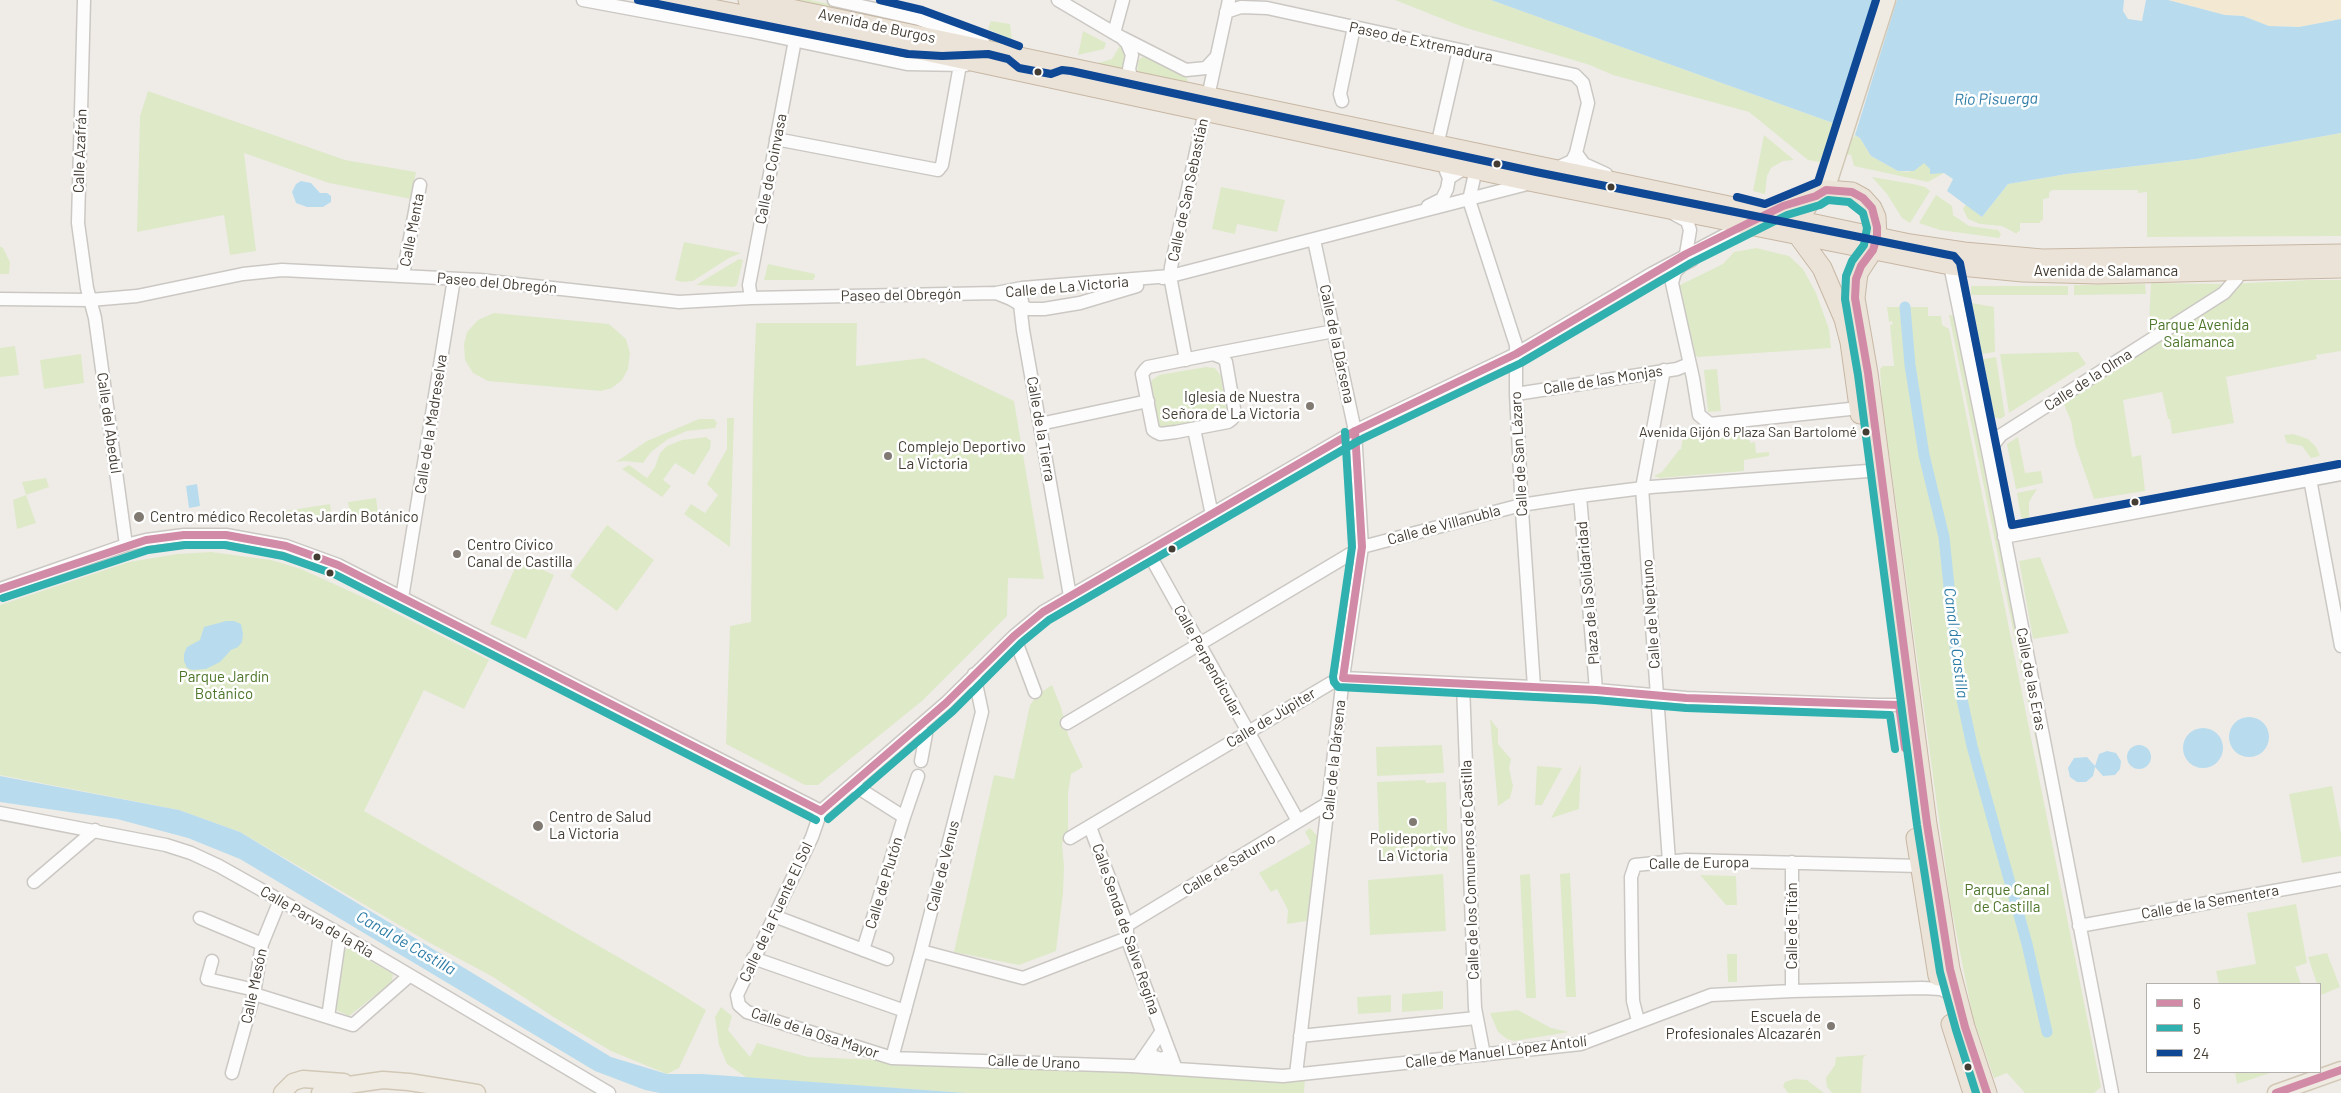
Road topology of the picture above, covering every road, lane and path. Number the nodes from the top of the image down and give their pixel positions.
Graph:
1 (84, 0) edge
2 (583, 0) edge
3 (665, 0) edge
4 (748, 0) edge
5 (834, 0) edge
6 (1058, 0) edge
7 (1123, 0) edge
8 (1251, 0) edge
9 (1887, 0) edge
10 (1228, 6) edge
11 (1267, 8) junction
12 (708, 22) junction
13 (1354, 27) junction
14 (812, 28) junction
15 (750, 30) junction
16 (1116, 34) junction
17 (795, 40) junction
18 (1458, 50) junction
19 (1147, 51) junction
20 (1005, 54) junction
21 (1132, 55) junction
22 (1217, 56) junction
23 (986, 64) junction
24 (960, 65) junction
25 (1186, 70) junction
26 (1134, 88) junction
27 (1342, 101) dead end
28 (1206, 103) junction
29 (776, 139) junction
30 (1576, 153) junction
31 (1443, 162) junction
32 (1470, 163) junction
33 (1555, 169) junction
34 (1604, 180) junction
35 (1534, 182) junction
36 (420, 185) dead end
37 (1821, 193) junction
38 (1642, 195) junction
39 (1469, 200) junction
40 (1412, 215) junction
41 (1758, 222) junction
42 (1798, 227) junction
43 (1314, 240) junction
44 (1875, 244) junction
45 (1686, 254) junction
46 (2341, 254) edge
47 (1950, 265) junction
48 (2243, 268) junction
49 (2341, 268) edge
50 (1653, 273) junction
51 (403, 275) junction
52 (1170, 276) junction
53 (454, 279) junction
54 (1672, 283) junction
55 (1059, 287) junction
56 (996, 293) junction
57 (750, 298) junction
58 (0, 299) edge
59 (90, 300) junction
60 (1020, 304) junction
61 (1334, 331) junction
62 (1212, 354) junction
63 (1516, 354) junction
64 (1186, 360) junction
65 (1689, 364) junction
66 (1664, 370) junction
67 (1516, 394) junction
68 (1148, 401) junction
69 (1859, 408) junction
70 (1040, 424) junction
71 (1194, 428) junction
72 (1982, 430) junction
73 (1355, 432) junction
74 (2001, 435) junction
75 (1989, 456) junction
76 (1868, 471) junction
77 (2341, 474) edge
78 (2310, 479) junction
79 (1642, 488) junction
80 (1580, 496) junction
81 (1521, 505) junction
82 (1212, 515) junction
83 (2004, 537) junction
84 (126, 545) junction
85 (1362, 547) junction
86 (1148, 552) junction
87 (0, 589) edge
88 (1070, 596) junction
89 (402, 598) junction
90 (1014, 636) junction
91 (1199, 645) junction
92 (2341, 646) edge
93 (974, 674) junction
94 (1343, 678) junction
95 (1463, 684) junction
96 (1534, 687) junction
97 (1596, 690) junction
98 (1035, 692) dead end
99 (1657, 696) junction
100 (1905, 701) junction
101 (1067, 723) dead end
102 (1248, 732) junction
103 (926, 734) dead end
104 (921, 761) dead end
105 (918, 776) dead end
106 (852, 784) junction
107 (1330, 802) junction
108 (821, 811) junction
109 (0, 813) edge
110 (904, 817) junction
111 (1298, 821) junction
112 (1090, 827) junction
113 (95, 830) junction
114 (1070, 838) dead end
115 (1669, 861) junction
116 (1792, 862) junction
117 (1920, 866) junction
118 (2341, 879) edge
119 (34, 882) dead end
120 (280, 900) junction
121 (774, 916) junction
122 (200, 918) dead end
123 (2079, 926) junction
124 (1127, 932) junction
125 (340, 934) junction
126 (262, 944) junction
127 (863, 950) junction
128 (921, 952) junction
129 (754, 958) junction
130 (887, 959) dead end
131 (212, 961) dead end
132 (409, 976) junction
133 (1792, 990) junction
134 (255, 992) junction
135 (1949, 993) junction
136 (739, 1005) joint
137 (905, 1011) junction
138 (328, 1017) junction
139 (1476, 1018) junction
140 (1638, 1021) junction
141 (1162, 1031) junction
142 (1300, 1036) junction
143 (1150, 1050) junction
144 (1484, 1055) junction
145 (1171, 1056) junction
146 (892, 1058) junction
147 (1138, 1066) junction
148 (1176, 1069) junction
149 (2341, 1070) edge
150 (232, 1073) dead end
151 (1296, 1074) junction
152 (358, 1083) junction
153 (282, 1093) edge
154 (320, 1093) edge
155 (477, 1093) edge
156 (609, 1093) edge
157 (1973, 1093) edge
158 (1987, 1093) edge
159 (2112, 1093) edge
160 (2276, 1093) edge

1 - 59 street, Calle Azafrán
2 - 12 street, Avenida de Burgos
3 - 12 street
3 - 14 highway, Avenida de Burgos
4 - 20 highway, Avenida de Burgos
5 - 20 street, Avenida de Burgos
6 - 16 street
7 - 16 street
8 - 11 street, Paseo de Extremadura
9 - 37 main road
10 - 11 street, Paseo de Extremadura
10 - 22 street, Calle de San Sebastián
11 - 13 street, Paseo de Extremadura
12 - 15 street, Avenida de Burgos
13 - 18 street, Paseo de Extremadura
13 - 27 street
14 - 15 street
14 - 23 highway, Avenida de Burgos
15 - 17 street, Avenida de Burgos
16 - 19 street
16 - 21 street
17 - 24 street, Avenida de Burgos
17 - 29 street, Calle de Coinvasa
18 - 30 street, Paseo de Extremadura
18 - 31 street, Calle de La Victoria
19 - 21 street
19 - 25 street
20 - 26 highway, Avenida de Burgos
21 - 26 street
22 - 25 street
22 - 28 street, Calle de San Sebastián
23 - 24 street, Avenida de Burgos
23 - 26 highway, Avenida de Burgos
24 - 29 street
25 - 28 street
26 - 28 highway, Avenida de Burgos
28 - 31 highway, Avenida de Burgos
28 - 52 street, Calle de San Sebastián
29 - 57 street, Calle de Coinvasa
30 - 33 street
30 - 38 street
31 - 32 highway, Avenida de Burgos
31 - 40 street, Calle de La Victoria
32 - 33 highway, Avenida de Burgos
32 - 34 street
32 - 35 highway, Avenida de Burgos
32 - 39 street
33 - 34 highway, Avenida de Burgos
34 - 38 highway, Avenida de Burgos
35 - 38 highway, Avenida de Burgos
35 - 39 street, Calle de La Victoria
36 - 51 street, Calle Menta
37 - 41 highway
37 - 42 highway
37 - 44 highway
38 - 41 highway, Avenida de Burgos
38 - 45 street
39 - 40 street, Calle de La Victoria
39 - 63 street, Calle de San Lázaro
40 - 43 street, Calle de La Victoria
41 - 42 highway, Avenida de Burgos
41 - 45 street, Calle de la Fuente El Sol
41 - 54 street
42 - 44 highway, Avenida de Burgos
42 - 69 highway
43 - 52 street, Calle de La Victoria
43 - 61 street, Calle de la Dársena
44 - 46 highway, Avenida de Salamanca
44 - 47 highway, Avenida de Salamanca
44 - 100 highway
45 - 50 street, Calle de la Fuente El Sol
47 - 48 highway, Avenida de Salamanca
47 - 72 street, Calle de las Eras
48 - 49 highway, Avenida de Salamanca
48 - 74 street, Calle de la Olma
50 - 54 street
50 - 63 street, Calle de la Fuente El Sol
51 - 53 street, Paseo del Obregón
51 - 59 street, Paseo del Obregón
52 - 55 street, Calle de La Victoria
52 - 60 street, Calle de La Victoria
52 - 64 street, Calle de San Sebastián
53 - 57 street, Paseo del Obregón
53 - 89 street, Calle de la Madreselva
54 - 65 street
55 - 56 street, Calle de La Victoria
55 - 60 street
56 - 57 street, Paseo del Obregón
56 - 60 street, Calle de La Victoria
58 - 59 street, Paseo del Obregón
59 - 84 street, Calle del Abedul
60 - 70 street, Calle de la Tierra
61 - 62 street
61 - 73 street, Calle de la Dársena
62 - 64 street
62 - 71 street
63 - 67 street, Calle de San Lázaro
63 - 73 street, Calle de la Fuente El Sol
64 - 68 street
65 - 66 street, Calle de las Monjas
65 - 69 street
66 - 67 street, Calle de las Monjas
66 - 79 street, Calle de Neptuno
67 - 81 street, Calle de San Lázaro
68 - 70 street
68 - 71 street
69 - 76 highway
70 - 88 street, Calle de la Tierra
71 - 82 street
72 - 74 street
72 - 75 street, Calle de las Eras
73 - 82 street, Calle de la Fuente El Sol
73 - 85 street, Calle de la Dársena
74 - 75 street, Calle de la Olma
75 - 83 street, Calle de las Eras
76 - 79 street, Calle de Villanubla
76 - 100 highway
77 - 78 street
78 - 83 street
78 - 92 street
79 - 80 street, Calle de Villanubla
79 - 99 street, Calle de Neptuno
80 - 81 street, Calle de Villanubla
80 - 97 street, Plaza de la Solidaridad
81 - 85 street, Calle de Villanubla
81 - 96 street, Calle de San Lázaro
82 - 86 street, Calle de la Fuente El Sol
83 - 123 street, Calle de las Eras
84 - 87 street
84 - 89 street
85 - 91 street, Calle de Villanubla
85 - 94 street, Calle de la Dársena
86 - 88 street, Calle de la Fuente El Sol
86 - 91 street, Calle Perpendicular
88 - 90 street, Calle de la Fuente El Sol
89 - 108 street
90 - 93 street, Calle de la Fuente El Sol
90 - 98 street
91 - 101 street, Calle de Villanubla
91 - 102 street, Calle Perpendicular
93 - 106 street, Calle de la Fuente El Sol
93 - 128 street, Calle de Venus
94 - 95 street, Calle de Júpiter
94 - 102 street, Calle de Júpiter
94 - 107 street, Calle de la Dársena
95 - 96 street, Calle de Júpiter
95 - 139 street, Calle de los Comuneros de Castilla
96 - 97 street, Calle de Júpiter
97 - 99 street, Calle de Júpiter
99 - 100 street, Calle de Júpiter
99 - 115 street, Calle de Neptuno
100 - 117 highway
100 - 135 highway
102 - 111 street, Calle Perpendicular
102 - 112 street, Calle de Júpiter
103 - 104 street
105 - 110 street, Calle de Plutón
106 - 108 street, Calle de la Fuente El Sol
106 - 110 street, Calle de Plutón
107 - 111 street, Calle de Saturno
107 - 142 street, Calle de la Dársena
108 - 121 street, Calle de la Fuente El Sol
109 - 113 street, Calle Parva de la Ría
110 - 127 street, Calle de Plutón
111 - 124 street, Calle de Saturno
112 - 114 street, Calle de Júpiter
112 - 124 street, Calle Senda de Salve Regina
113 - 119 street
113 - 120 street, Calle Parva de la Ría
115 - 116 street, Calle de Europa
115 - 140 street, Calle de Europa
116 - 117 street, Calle de Europa
116 - 133 street, Calle de Titán
117 - 135 highway
118 - 123 street, Calle de la Sementera
120 - 125 street, Calle Parva de la Ría
120 - 126 street, Calle Mesón
121 - 127 street
121 - 129 street, Calle de la Fuente El Sol
122 - 126 street
123 - 159 street, Calle de las Eras
124 - 128 street, Calle de Saturno
124 - 141 street, Calle Senda de Salve Regina
125 - 132 street, Calle Parva de la Ría
125 - 138 street
126 - 134 street, Calle Mesón
127 - 130 street
128 - 137 street, Calle de Venus
129 - 136 street, Calle de la Fuente El Sol
129 - 137 street
131 - 134 street
132 - 138 street
132 - 156 street, Calle Parva de la Ría
133 - 135 street, Calle de Manuel López Antolí
133 - 140 street, Calle de Manuel López Antolí
134 - 138 street
134 - 150 street, Calle Mesón
135 - 157 highway
135 - 158 highway
136 - 146 street, Calle de la Osa Mayor
137 - 146 street, Calle de Venus
139 - 142 street
139 - 144 street, Calle de los Comuneros de Castilla
140 - 144 street, Calle de Manuel López Antolí
141 - 143 street, Calle Senda de Salve Regina
141 - 145 street, Calle Senda de Salve Regina
142 - 151 street, Calle de la Dársena
143 - 145 street
143 - 147 street, Calle Senda de Salve Regina
144 - 151 street, Calle de Manuel López Antolí
145 - 148 street, Calle Senda de Salve Regina
146 - 147 street, Calle de Urano
147 - 148 street, Calle de Urano
148 - 151 street, Calle de Manuel López Antolí
149 - 160 main road
152 - 153 main road
152 - 154 main road
152 - 155 main road

